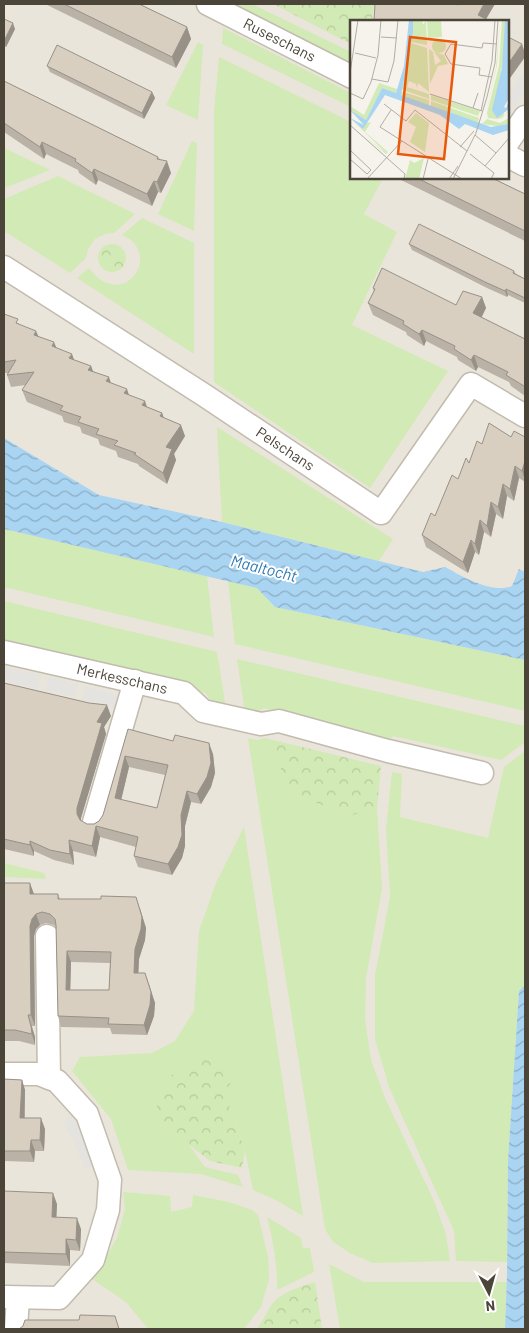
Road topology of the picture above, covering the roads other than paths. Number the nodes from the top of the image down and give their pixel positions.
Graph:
1 (208, 4) edge
2 (350, 76) edge
3 (525, 117) edge
4 (509, 141) edge
5 (509, 157) edge
6 (525, 165) edge
7 (4, 267) edge
8 (525, 416) edge
9 (4, 652) edge
10 (135, 681) junction
11 (482, 773) dead end
12 (94, 822) edge
13 (48, 936) dead end
14 (4, 1074) edge
15 (49, 1078) junction
16 (11, 1297) edge
17 (16, 1329) edge

1 - 2 street, Ruseschans
3 - 4 street
5 - 6 street
7 - 8 street, Pelschans
9 - 10 street, Merkesschans
10 - 11 street, Merkesschans
10 - 12 street
13 - 15 street
14 - 15 street
15 - 16 street
16 - 17 street

